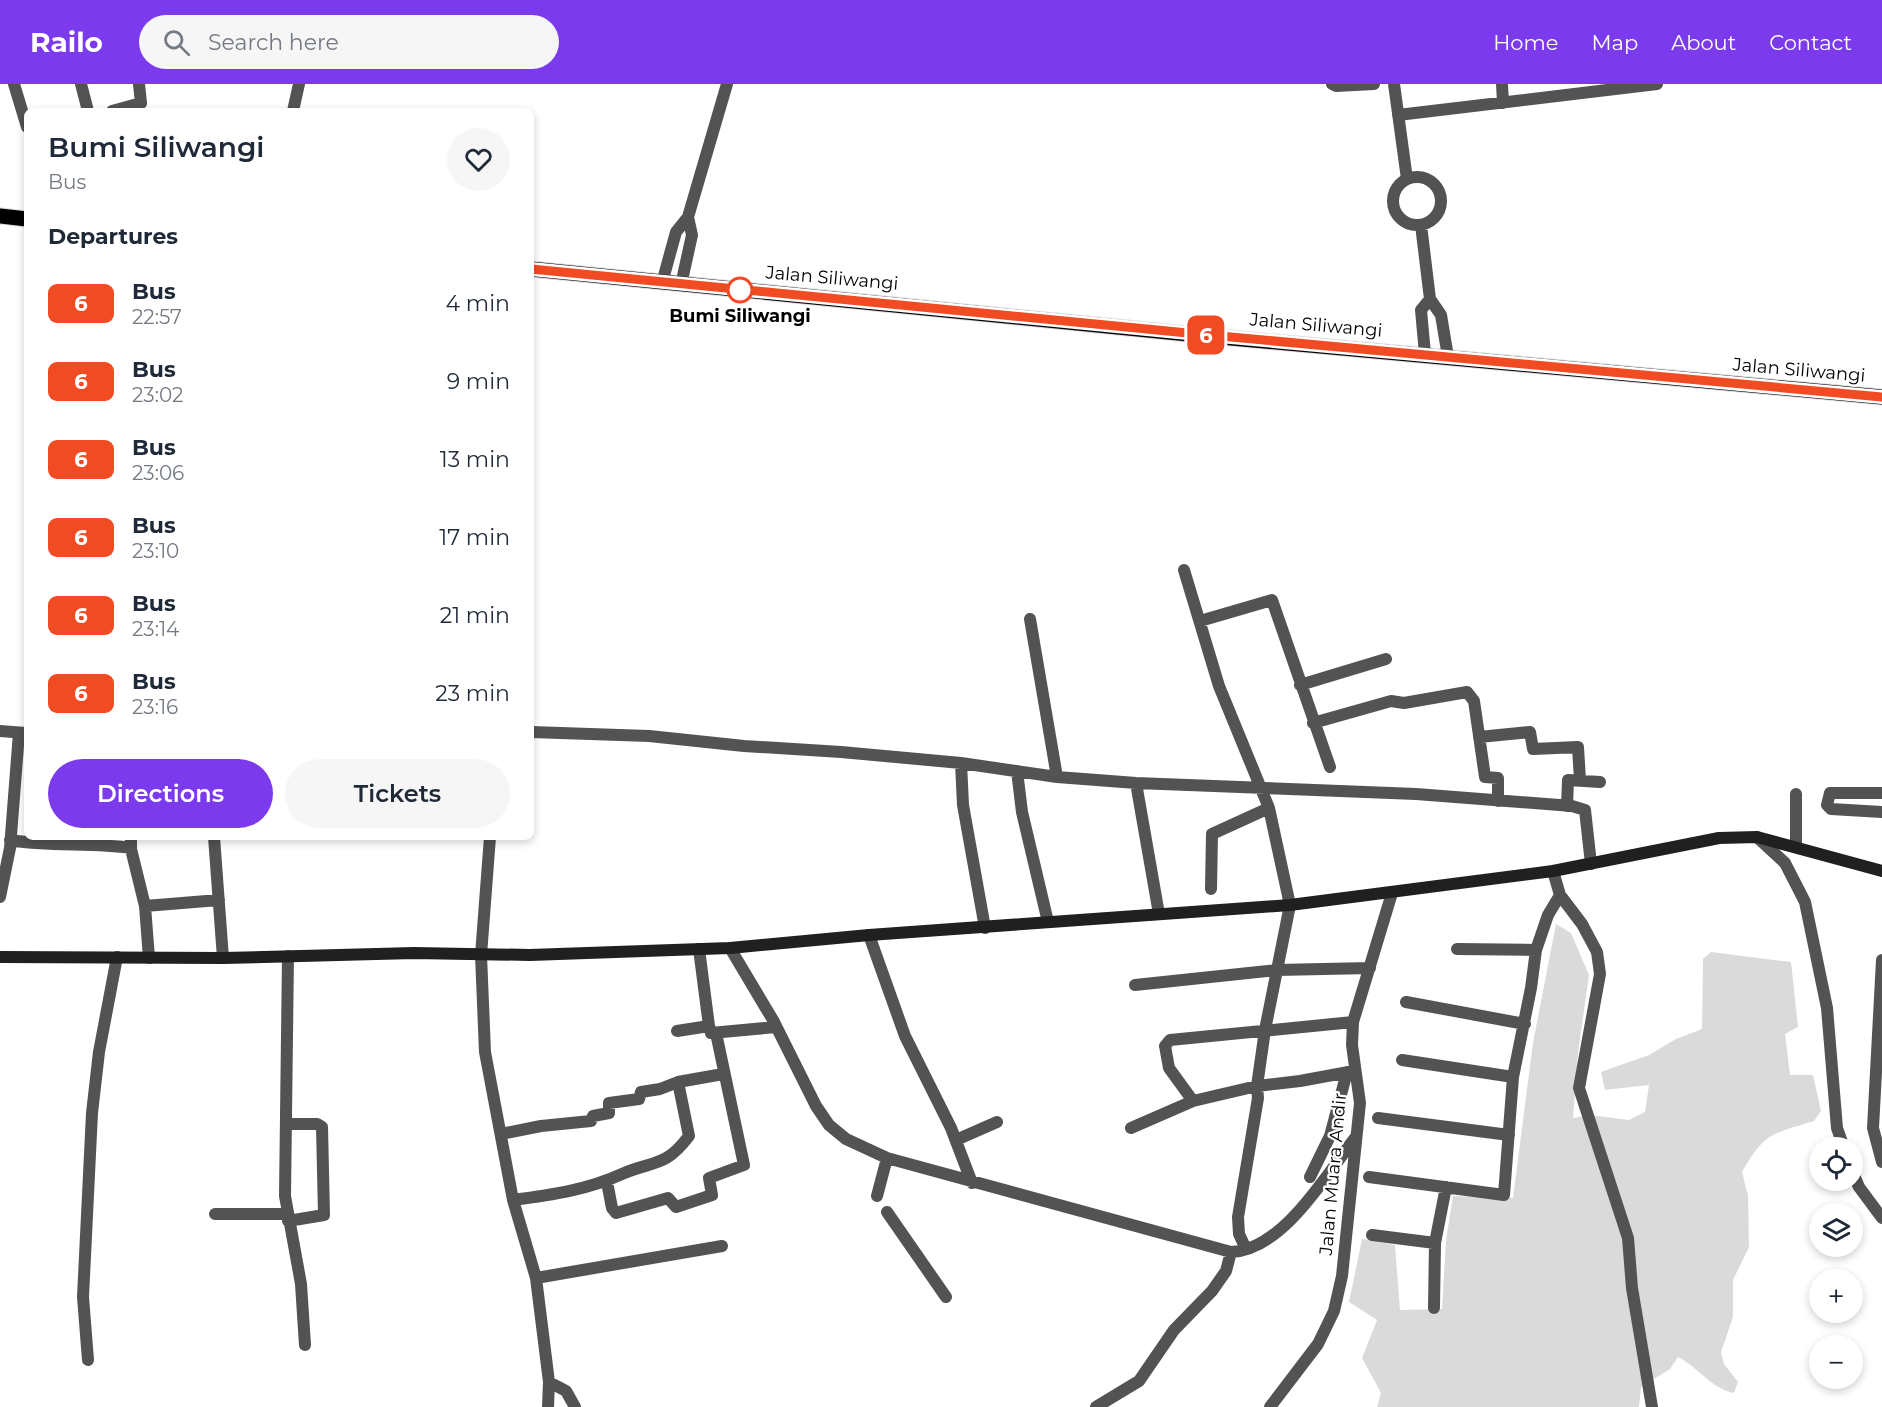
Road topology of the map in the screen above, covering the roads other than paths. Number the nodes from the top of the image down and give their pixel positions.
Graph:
1 (14, 84) edge
2 (81, 84) edge
3 (139, 84) edge
4 (299, 84) edge
5 (727, 84) edge
6 (1332, 84) edge
7 (1374, 84) edge
8 (1394, 84) edge
9 (1502, 84) edge
10 (1657, 84) edge
11 (1585, 87) edge
12 (1503, 103) junction
13 (87, 108) edge
14 (123, 108) edge
15 (294, 108) edge
16 (1398, 115) junction
17 (24, 117) edge
18 (1407, 180) junction
19 (0, 216) edge
20 (688, 218) junction
21 (24, 219) edge
22 (1421, 225) junction
23 (534, 269) edge
24 (662, 283) junction
25 (681, 285) junction
26 (1430, 299) junction
27 (1425, 354) junction
28 (1448, 357) junction
29 (1882, 397) edge
30 (1184, 570) dead end
31 (1030, 619) dead end
32 (1200, 621) junction
33 (1386, 659) dead end
34 (1300, 685) junction
35 (1313, 723) junction
36 (0, 731) edge
37 (534, 732) edge
38 (23, 733) edge
39 (1479, 736) junction
40 (961, 763) junction
41 (1330, 767) dead end
42 (1017, 771) junction
43 (1057, 777) junction
44 (1580, 780) junction
45 (1600, 782) dead end
46 (1136, 783) junction
47 (1260, 788) junction
48 (21, 793) edge
49 (1797, 794) dead end
50 (1882, 794) edge
51 (1498, 801) junction
52 (1567, 806) junction
53 (1269, 808) junction
54 (1882, 812) edge
55 (1757, 837) junction
56 (214, 840) edge
57 (490, 840) edge
58 (131, 843) edge
59 (7, 845) edge
60 (1796, 847) junction
61 (1592, 864) junction
62 (1553, 871) junction
63 (1882, 871) edge
64 (1211, 889) dead end
65 (1392, 893) junction
66 (1560, 895) junction
67 (0, 897) edge
68 (219, 900) junction
69 (1290, 905) junction
70 (145, 906) junction
71 (1159, 914) junction
72 (1048, 922) junction
73 (985, 928) junction
74 (868, 935) junction
75 (730, 948) junction
76 (699, 949) junction
77 (1457, 949) dead end
78 (1536, 950) junction
79 (481, 955) junction
80 (288, 956) junction
81 (0, 957) edge
82 (117, 957) junction
83 (148, 958) junction
84 (223, 958) junction
85 (1882, 960) edge
86 (1370, 968) junction
87 (1277, 970) junction
88 (1135, 985) dead end
89 (1406, 1002) dead end
90 (1353, 1022) junction
91 (1525, 1024) junction
92 (776, 1027) junction
93 (712, 1029) junction
94 (1265, 1030) junction
95 (677, 1031) dead end
96 (1402, 1060) dead end
97 (1351, 1071) junction
98 (723, 1074) junction
99 (1513, 1077) junction
100 (678, 1083) junction
101 (1257, 1086) junction
102 (1192, 1101) junction
103 (1378, 1118) dead end
104 (997, 1122) dead end
105 (285, 1124) junction
106 (1131, 1128) dead end
107 (501, 1134) junction
108 (1509, 1135) junction
109 (1840, 1137) edge
110 (1355, 1138) junction
111 (956, 1140) junction
112 (887, 1158) junction
113 (1882, 1162) edge
114 (1369, 1176) dead end
115 (1310, 1177) dead end
116 (607, 1182) junction
117 (972, 1183) junction
118 (1446, 1187) junction
119 (1862, 1191) edge
120 (877, 1196) dead end
121 (513, 1200) junction
122 (887, 1212) dead end
123 (214, 1214) dead end
124 (287, 1218) junction
125 (1882, 1218) edge
126 (1372, 1235) dead end
127 (1435, 1243) junction
128 (722, 1246) dead end
129 (1246, 1249) junction
130 (1231, 1252) junction
131 (536, 1278) junction
132 (946, 1297) dead end
133 (1434, 1308) dead end
134 (305, 1345) dead end
135 (88, 1360) dead end
136 (549, 1382) junction
137 (548, 1407) edge
138 (575, 1407) edge
139 (1096, 1407) edge
140 (1270, 1407) edge
141 (1652, 1407) edge

1 - 17 street
2 - 13 street
3 - 14 street
4 - 15 street
5 - 20 street
6 - 7 street
8 - 16 street
9 - 12 street
10 - 11 street
11 - 12 street
12 - 16 street
16 - 18 street
18 - 22 street
18 - 22 street
19 - 21 main road
20 - 24 street
20 - 25 street
22 - 26 street
23 - 24 main road, Jalan Siliwangi
24 - 25 main road, Jalan Siliwangi
25 - 27 main road, Jalan Siliwangi
26 - 27 street
26 - 28 street
27 - 28 main road, Jalan Siliwangi
28 - 29 main road, Jalan Siliwangi
30 - 32 street
31 - 43 street
32 - 34 street
32 - 47 street
33 - 34 street
34 - 35 street
35 - 39 street
35 - 41 street
36 - 38 street
37 - 40 street
38 - 48 street
39 - 44 street
39 - 51 street
40 - 42 street
40 - 73 street
42 - 43 street
42 - 72 street
43 - 46 street
44 - 45 street
44 - 52 street
46 - 47 street
46 - 71 street
47 - 51 street
47 - 53 street
48 - 59 street
49 - 60 street
50 - 54 street
51 - 52 street
52 - 61 street
53 - 64 street
53 - 69 street
55 - 60 main road
55 - 61 main road
55 - 109 street
56 - 68 street
57 - 79 street
58 - 59 street
58 - 70 street
59 - 67 street
60 - 63 main road
61 - 62 main road
62 - 65 main road
62 - 66 street
65 - 69 main road
65 - 86 street, Jalan Muara Andir
66 - 78 street
66 - 141 street
68 - 70 street
68 - 84 street
69 - 71 main road
69 - 87 street
70 - 83 street
71 - 72 main road
72 - 73 main road
73 - 74 main road
74 - 75 main road
74 - 111 street
75 - 76 main road
75 - 92 street
76 - 79 main road
76 - 93 street
77 - 78 street
78 - 91 street
79 - 80 main road
79 - 107 street
80 - 84 main road
80 - 105 street
81 - 82 main road
82 - 83 main road
82 - 135 street
83 - 84 main road
85 - 113 street
86 - 87 street
86 - 90 street, Jalan Muara Andir
87 - 88 street
87 - 94 street
89 - 91 street
90 - 94 street
90 - 97 street, Jalan Muara Andir
91 - 99 street
92 - 93 street
92 - 112 street
93 - 95 street
93 - 98 street
94 - 101 street
94 - 102 street
96 - 99 street
97 - 101 street
97 - 110 street, Jalan Muara Andir
97 - 115 street
98 - 100 street
98 - 116 street
99 - 108 street
100 - 107 street
100 - 116 street
101 - 102 street
101 - 129 street
102 - 106 street
103 - 108 street
104 - 111 street
105 - 124 street
105 - 124 street
107 - 121 street
108 - 118 street
110 - 129 street
110 - 140 street, Jalan Muara Andir
111 - 117 street
112 - 117 street
112 - 120 street
114 - 118 street
116 - 121 street
117 - 130 street
118 - 127 street
119 - 125 street
121 - 131 street
122 - 132 street
123 - 124 street
124 - 134 street
126 - 127 street
127 - 133 street
128 - 131 street
129 - 130 street
130 - 139 street
131 - 136 street
136 - 137 street
136 - 138 street

